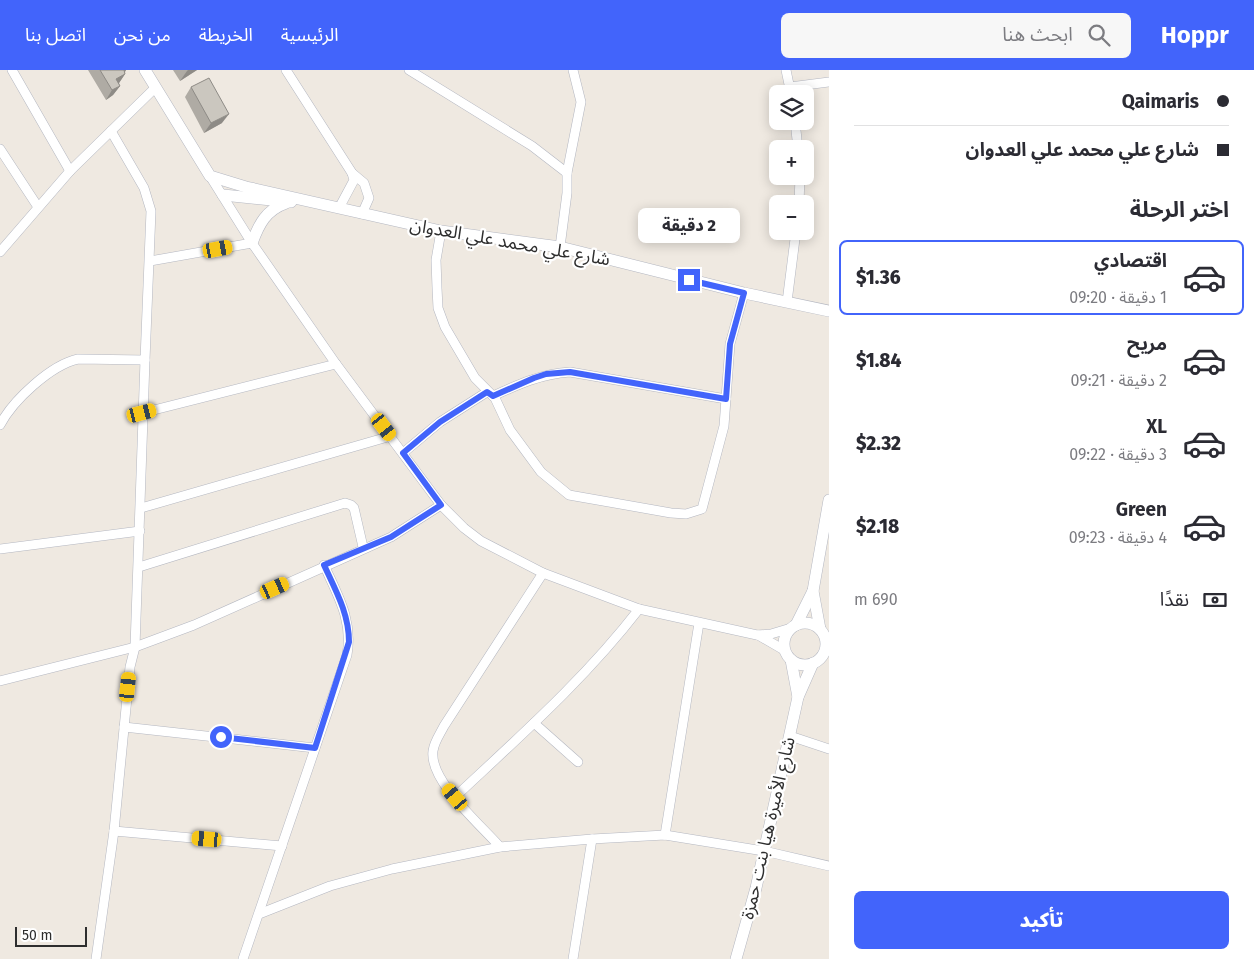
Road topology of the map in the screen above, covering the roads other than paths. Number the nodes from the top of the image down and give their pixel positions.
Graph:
1 (12, 70) edge
2 (145, 70) edge
3 (286, 70) edge
4 (409, 70) edge
5 (573, 70) edge
6 (786, 70) edge
7 (829, 82) edge
8 (790, 85) edge
9 (814, 85) edge
10 (155, 88) junction
11 (111, 131) junction
12 (0, 149) edge
13 (70, 171) junction
14 (352, 173) junction
15 (567, 173) junction
16 (210, 176) junction
17 (222, 195) junction
18 (308, 201) junction
19 (289, 202) junction
20 (38, 206) junction
21 (339, 208) junction
22 (362, 214) junction
23 (441, 231) junction
24 (795, 240) edge
25 (252, 243) junction
26 (560, 247) junction
27 (0, 252) edge
28 (150, 261) junction
29 (744, 293) junction
30 (787, 302) junction
31 (829, 311) edge
32 (145, 360) junction
33 (336, 364) junction
34 (490, 394) junction
35 (726, 399) junction
36 (142, 413) junction
37 (0, 425) edge
38 (391, 436) junction
39 (403, 453) junction
40 (829, 500) edge
41 (441, 505) junction
42 (141, 508) junction
43 (827, 516) edge
44 (140, 531) junction
45 (363, 547) junction
46 (0, 548) edge
47 (324, 565) junction
48 (138, 567) junction
49 (543, 573) junction
50 (814, 591) junction
51 (639, 609) junction
52 (699, 623) junction
53 (793, 626) junction
54 (824, 633) edge
55 (758, 635) junction
56 (135, 647) junction
57 (784, 650) junction
58 (829, 657) edge
59 (791, 660) junction
60 (815, 662) junction
61 (0, 681) edge
62 (798, 697) junction
63 (534, 723) junction
64 (124, 727) junction
65 (790, 736) junction
66 (315, 748) junction
67 (829, 749) edge
68 (578, 762) dead end
69 (455, 797) junction
70 (114, 830) junction
71 (665, 835) junction
72 (592, 839) junction
73 (282, 846) junction
74 (500, 847) junction
75 (764, 851) junction
76 (829, 866) edge
77 (259, 914) junction
78 (96, 959) edge
79 (243, 959) edge
80 (573, 959) edge
81 (736, 959) edge

1 - 13 street
2 - 10 street
3 - 14 street
4 - 15 street
5 - 15 street
6 - 8 street
7 - 9 street
10 - 11 street
10 - 16 street
11 - 13 street
11 - 28 street
12 - 20 street
13 - 20 street
14 - 21 street
14 - 22 street
15 - 26 street
16 - 17 street
16 - 18 street, شارع علي محمد علي العدوان
17 - 19 street, شارع علي محمد علي العدوان
17 - 25 street
18 - 19 street, شارع علي محمد علي العدوان
18 - 21 street, شارع علي محمد علي العدوان
19 - 25 street
20 - 27 street
21 - 22 street, شارع علي محمد علي العدوان
22 - 23 street, شارع علي محمد علي العدوان
23 - 26 street, شارع علي محمد علي العدوان
23 - 34 street
24 - 30 street
25 - 28 street
25 - 33 street
26 - 29 street, شارع علي محمد علي العدوان
28 - 32 street
29 - 30 street, شارع علي محمد علي العدوان
29 - 35 street
30 - 31 street, شارع علي محمد علي العدوان
32 - 36 street
32 - 37 street
33 - 36 street
33 - 38 street
34 - 35 street
34 - 35 street
34 - 39 street
36 - 42 street
38 - 39 street
38 - 42 street
39 - 41 street
40 - 43 street
41 - 45 street
41 - 49 street
42 - 44 street
43 - 50 street
44 - 46 street
44 - 48 street
45 - 47 street
45 - 48 street
47 - 56 street
47 - 66 street
48 - 56 street
49 - 51 street
49 - 69 street
50 - 53 street
50 - 54 street
51 - 52 street
51 - 63 street
52 - 55 street
52 - 71 street
53 - 54 street
53 - 55 street
53 - 57 street
54 - 60 street
55 - 57 street
56 - 61 street
56 - 64 street
57 - 59 street
58 - 60 street
59 - 60 street
59 - 62 street, شارع الأميرة هيا بنت حمزة
60 - 62 street, شارع الأميرة هيا بنت حمزة
62 - 65 street, شارع الأميرة هيا بنت حمزة
63 - 68 street
63 - 69 street
64 - 66 street
64 - 70 street
65 - 67 street
65 - 75 street, شارع الأميرة هيا بنت حمزة
66 - 73 street
69 - 74 street
70 - 73 street
70 - 78 street
71 - 72 street
71 - 75 street
72 - 74 street
72 - 80 street
73 - 77 street
74 - 77 street
75 - 76 street
75 - 81 street, شارع الأميرة هيا بنت حمزة
77 - 79 street

